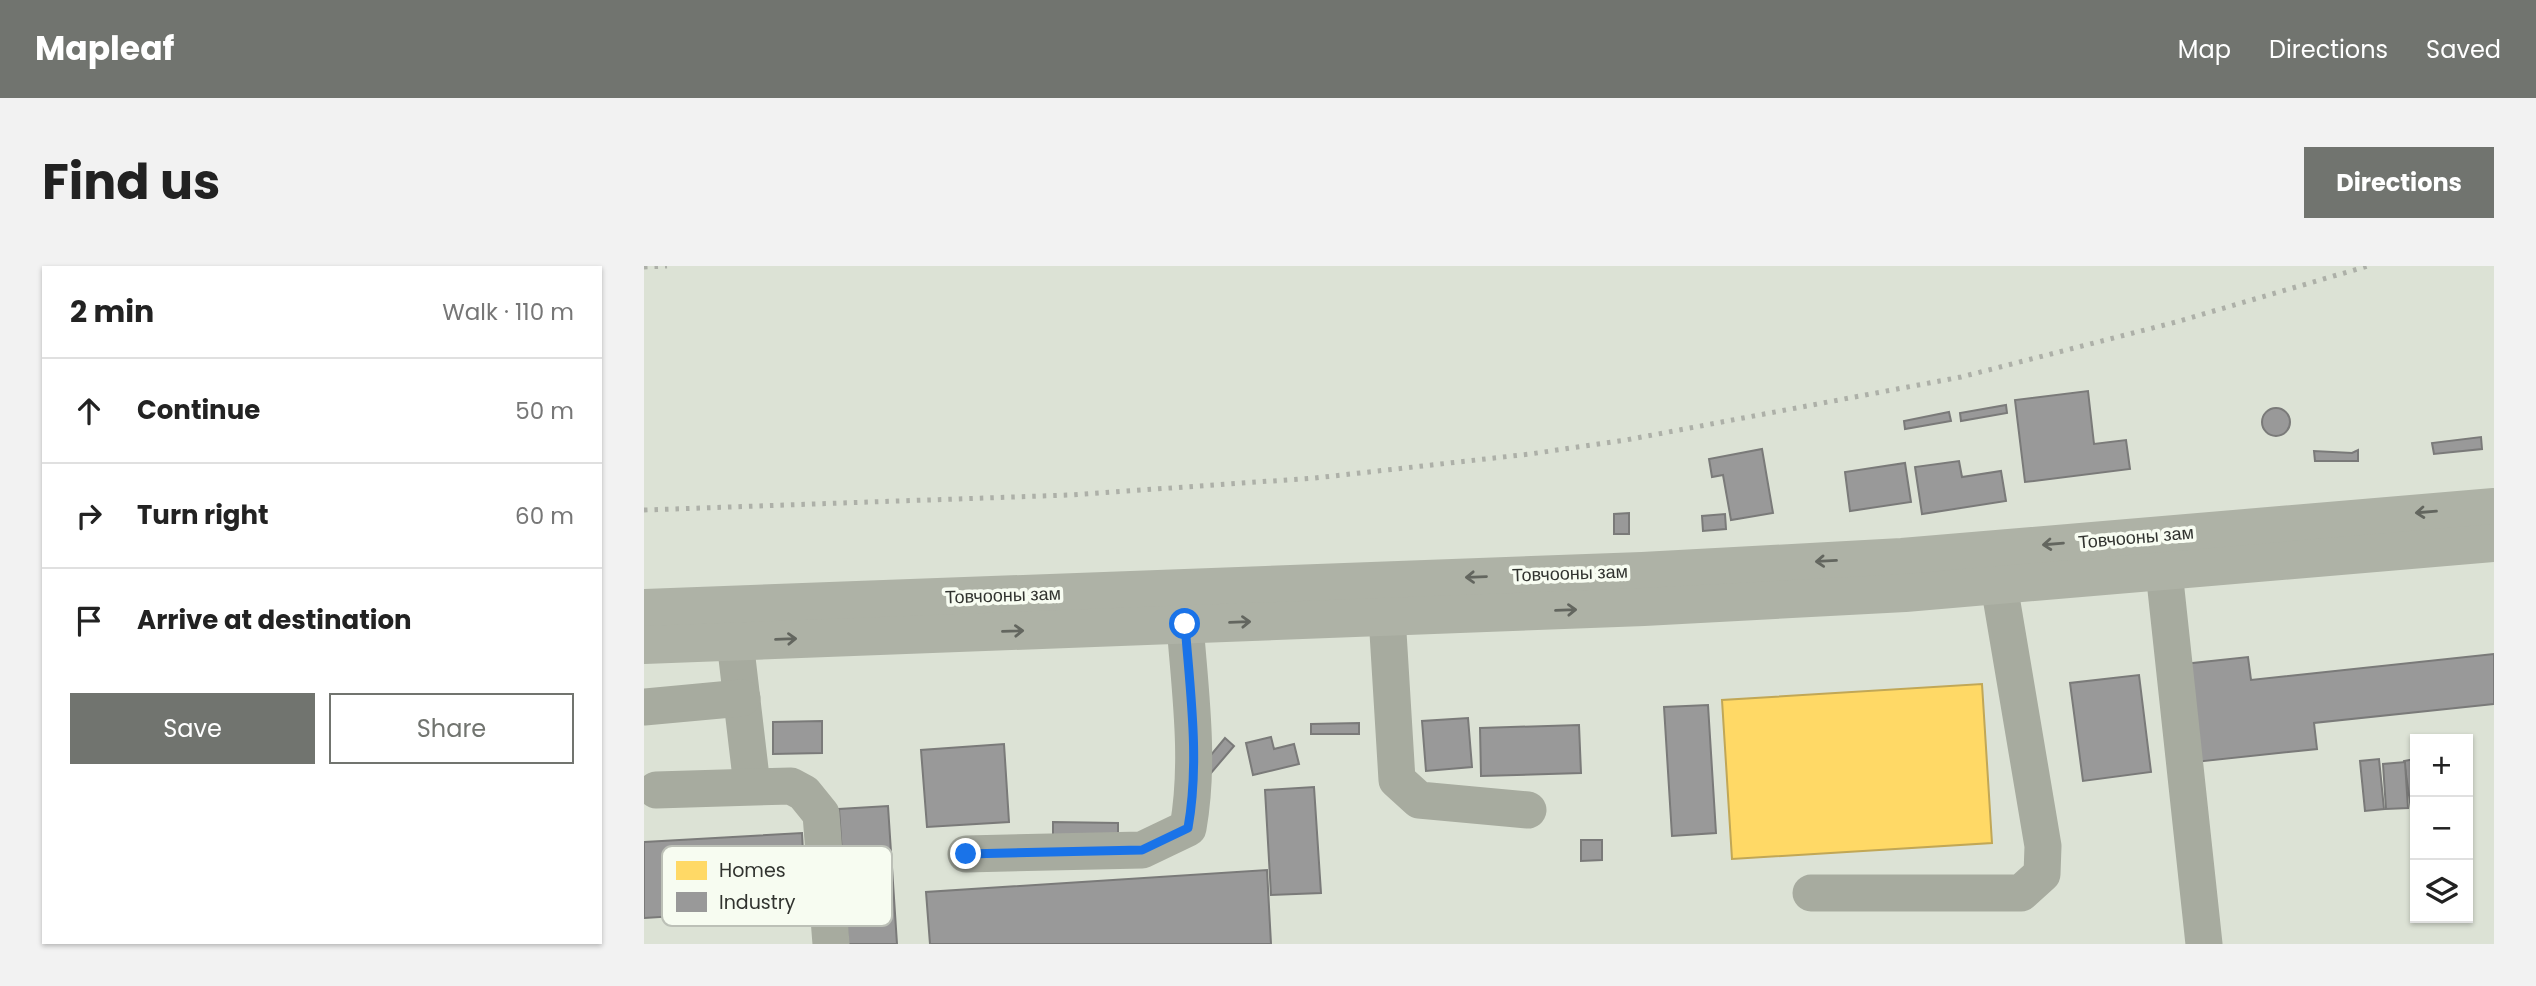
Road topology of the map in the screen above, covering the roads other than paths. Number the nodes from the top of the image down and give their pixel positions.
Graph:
1 (2494, 507) edge
2 (2494, 543) edge
3 (2164, 570) junction
4 (1999, 585) junction
5 (644, 608) edge
6 (1387, 616) junction
7 (1185, 624) junction
8 (735, 641) junction
9 (644, 645) edge
10 (741, 698) junction
11 (644, 707) edge
12 (752, 786) junction
13 (656, 790) dead end
14 (1528, 810) dead end
15 (823, 846) edge
16 (966, 854) dead end
17 (1811, 893) dead end
18 (830, 926) edge
19 (831, 944) edge
20 (2204, 944) edge

1 -> 5 highway, Товчооны зам
2 - 3 highway, Товчооны зам
3 - 4 highway, Товчооны зам
3 - 20 lane
6 -> 4 highway, Товчооны зам
4 - 17 lane
7 -> 6 highway, Товчооны зам
6 - 14 lane
8 -> 7 highway, Товчооны зам
7 - 16 lane
8 - 9 highway, Товчооны зам
8 - 10 lane
10 - 11 lane
10 - 12 lane
12 - 13 lane
12 - 15 lane
18 - 19 lane

